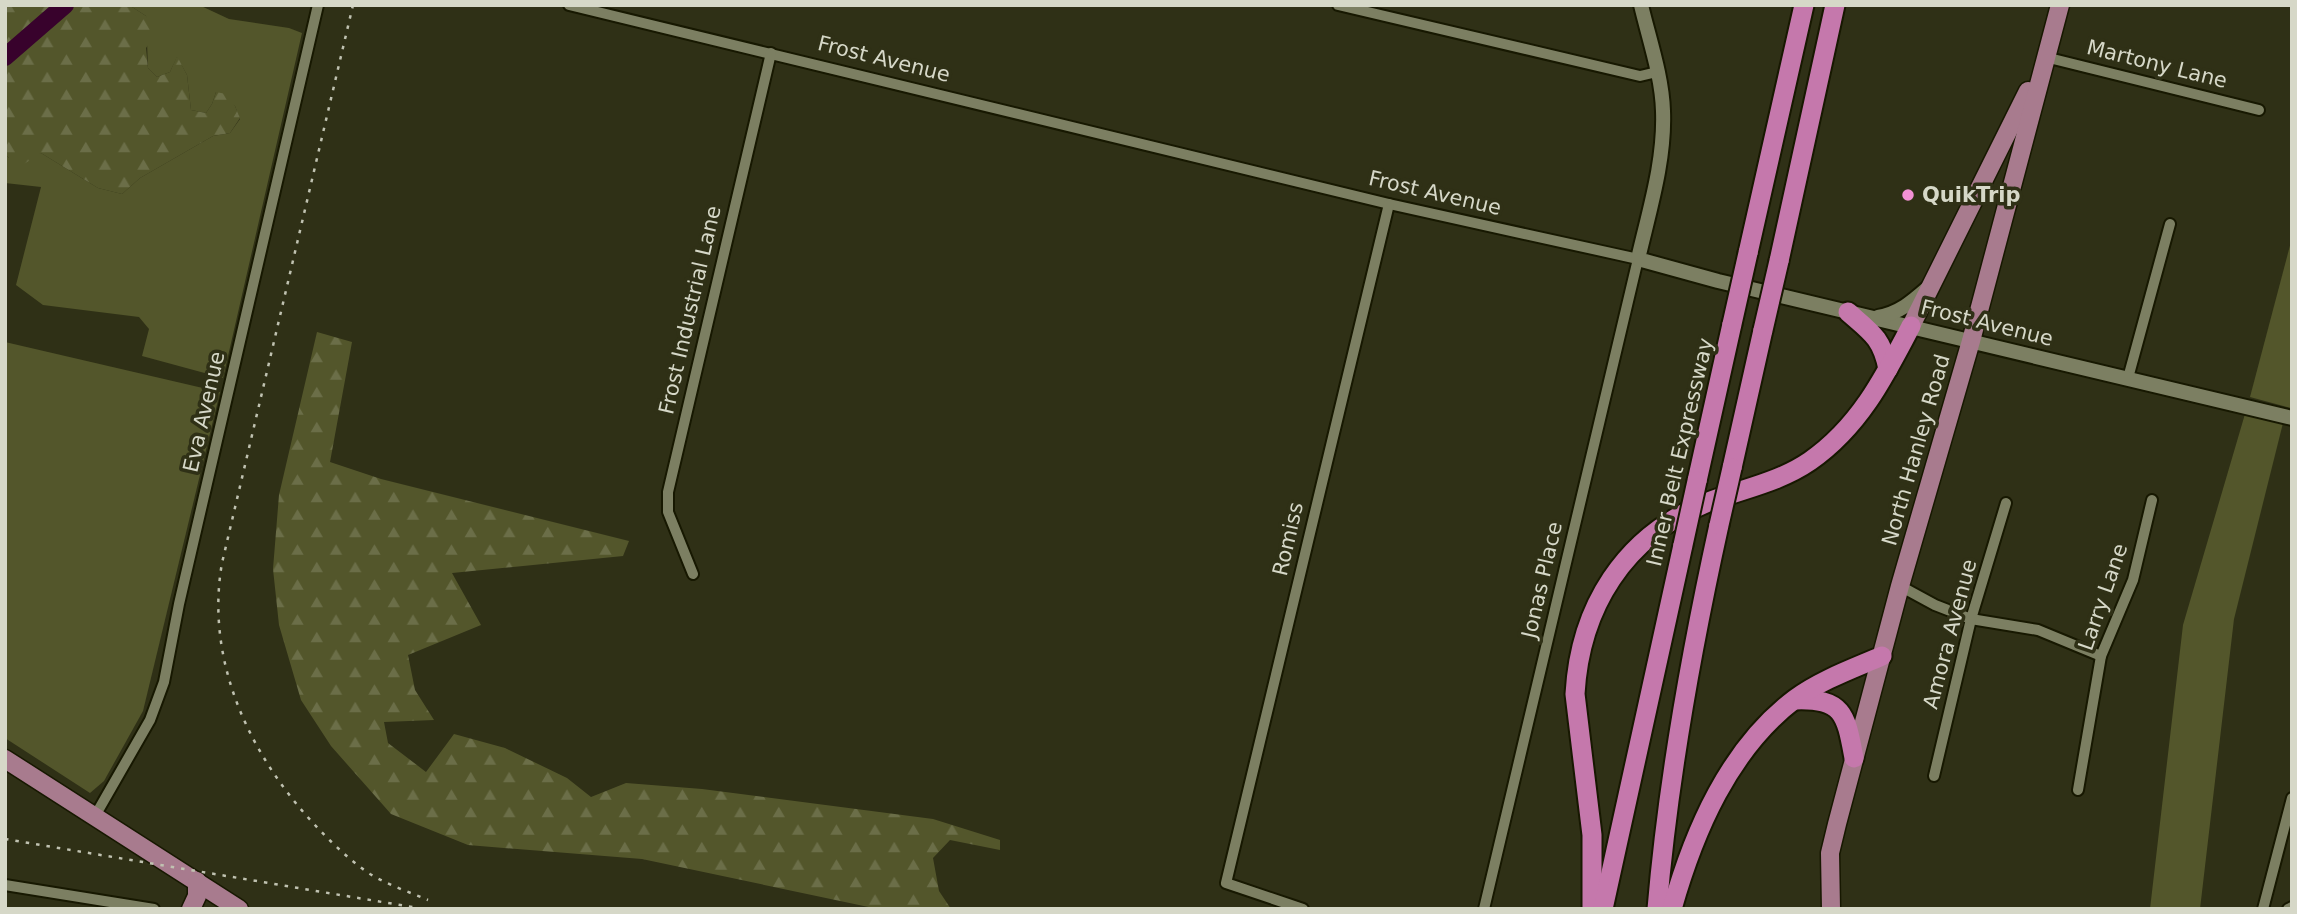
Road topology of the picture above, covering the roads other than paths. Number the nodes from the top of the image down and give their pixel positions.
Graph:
1 (318, 5) edge
2 (569, 5) edge
3 (1338, 5) edge
4 (1641, 5) edge
5 (1804, 5) edge
6 (1835, 5) edge
7 (2060, 5) edge
8 (771, 53) junction
9 (2045, 57) junction
10 (1657, 72) junction
11 (2259, 110) dead end
12 (1389, 204) junction
13 (2170, 224) dead end
14 (1638, 259) junction
15 (1932, 284) junction
16 (1848, 312) junction
17 (1873, 317) junction
18 (1910, 326) junction
19 (1971, 341) junction
20 (1888, 369) junction
21 (2128, 378) junction
22 (2292, 418) edge
23 (2152, 500) dead end
24 (2006, 503) dead end
25 (693, 574) dead end
26 (1900, 586) junction
27 (1971, 620) junction
28 (1882, 656) junction
29 (2101, 656) junction
30 (1795, 700) junction
31 (1854, 758) junction
32 (5, 759) edge
33 (1934, 776) dead end
34 (2078, 790) dead end
35 (2292, 798) edge
36 (95, 816) junction
37 (198, 881) junction
38 (5, 885) edge
39 (154, 909) edge
40 (191, 909) edge
41 (239, 909) edge
42 (1303, 909) edge
43 (1484, 909) edge
44 (1592, 909) edge
45 (1603, 909) edge
46 (1657, 909) edge
47 (1672, 909) edge
48 (1831, 909) edge
49 (2263, 909) edge

1 - 36 street, Eva Avenue
2 - 8 street, Frost Avenue
3 - 10 street
4 - 10 street
5 - 45 highway, Inner Belt Expressway, bridge
6 - 46 highway, bridge
7 - 9 main road, North Hanley Road
8 - 12 street, Frost Avenue
8 - 25 street, Frost Industrial Lane
9 - 11 street, Martony Lane
9 - 15 main road
9 - 19 main road, North Hanley Road
10 - 14 street
12 - 14 street, Frost Avenue
12 - 42 street, Romiss
13 - 21 street
14 - 16 street, Frost Avenue
14 - 43 street, Jonas Place
15 - 17 street
15 - 18 main road
16 - 17 street, Frost Avenue
16 - 20 highway
17 - 18 street, Frost Avenue
18 - 19 street, Frost Avenue
18 - 20 highway
19 - 21 street, Frost Avenue
19 - 26 main road, North Hanley Road
20 - 44 highway
21 - 22 street, Frost Avenue
23 - 29 street, Larry Lane
24 - 27 street, Amora Avenue
26 - 27 street
26 - 28 main road, North Hanley Road
27 - 29 street
27 - 33 street, Amora Avenue
28 - 30 highway
28 - 31 main road, North Hanley Road
29 - 34 street, Larry Lane
30 - 31 highway
30 - 47 highway
31 - 48 main road, North Hanley Road
32 - 36 main road
35 - 49 street
36 - 37 main road
37 - 40 main road
37 - 41 main road
38 - 39 street

